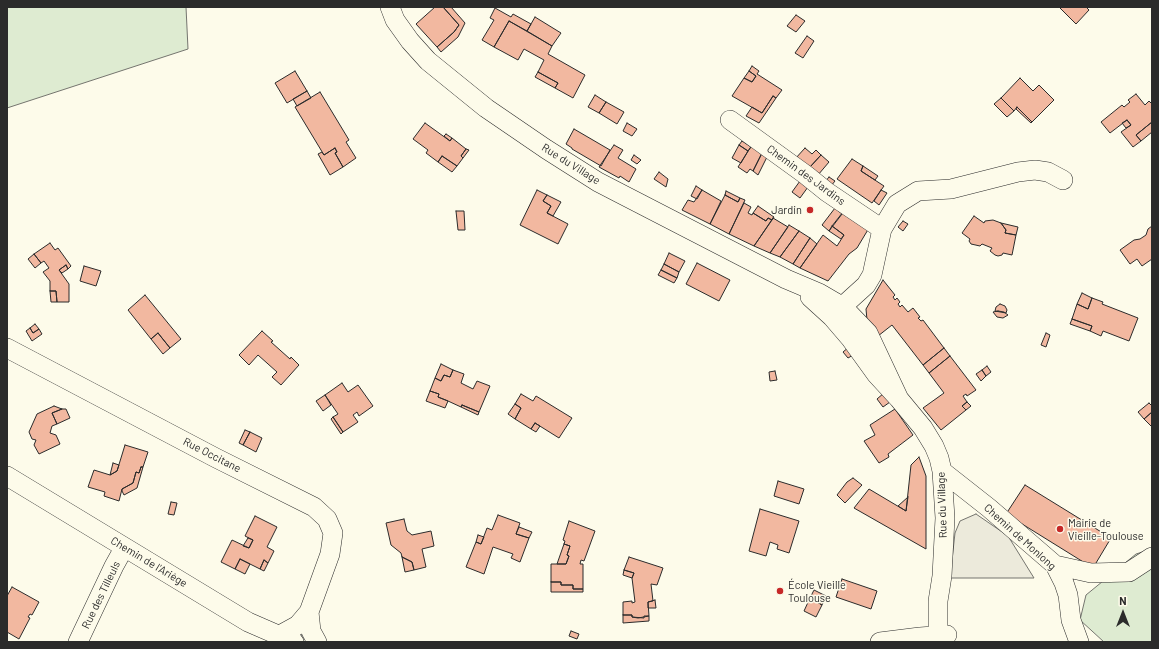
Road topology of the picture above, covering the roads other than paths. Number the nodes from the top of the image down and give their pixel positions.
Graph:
1 (390, 7) edge
2 (730, 120) dead end
3 (1063, 180) dead end
4 (882, 229) junction
5 (837, 312) junction
6 (7, 348) edge
7 (942, 471) junction
8 (7, 476) edge
9 (124, 548) junction
10 (1152, 557) edge
11 (1055, 565) junction
12 (309, 612) junction
13 (286, 639) edge
14 (943, 639) edge
15 (78, 642) edge
16 (317, 642) edge
17 (880, 642) edge
18 (1079, 642) edge

1 - 5 street, Rue du Village
2 - 4 street, Chemin des Jardins
3 - 4 street
4 - 5 street
5 - 7 street, Rue du Village
6 - 12 street, Rue Occitane
7 - 11 street, Chemin de Monlong
7 - 14 street, Rue du Village
8 - 9 street, Chemin de l'Ariège
9 - 13 street, Chemin de l'Ariège
9 - 15 street, Rue des Tilleuls
10 - 11 street
11 - 18 street, Chemin de Monlong
12 - 13 street, Rue Occitane
12 - 16 street, Rue Occitane
14 - 17 street

